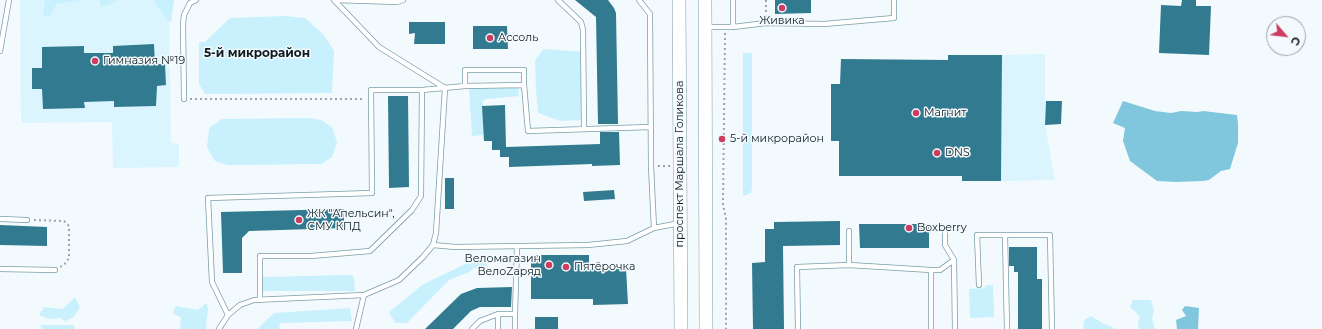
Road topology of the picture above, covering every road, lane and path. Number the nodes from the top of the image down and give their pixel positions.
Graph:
1 (9, 0) edge
2 (196, 0) edge
3 (334, 0) edge
4 (403, 0) edge
5 (558, 0) edge
6 (639, 0) edge
7 (679, 0) edge
8 (705, 0) edge
9 (733, 0) edge
10 (766, 0) edge
11 (894, 0) edge
12 (766, 23) junction
13 (705, 27) junction
14 (725, 27) junction
15 (733, 28) junction
16 (0, 51) edge
17 (524, 85) junction
18 (465, 86) junction
19 (445, 88) junction
20 (422, 90) junction
21 (184, 99) joint
22 (371, 99) junction
23 (650, 127) junction
24 (584, 130) junction
25 (0, 219) edge
26 (27, 220) joint
27 (680, 223) junction
28 (654, 228) junction
29 (945, 230) dead end
30 (849, 231) dead end
31 (1005, 235) junction
32 (433, 245) junction
33 (517, 246) junction
34 (954, 260) junction
35 (849, 265) junction
36 (0, 269) edge
37 (55, 270) joint
38 (931, 270) junction
39 (979, 285) dead end
40 (364, 295) junction
41 (260, 300) junction
42 (498, 314) junction
43 (515, 314) junction
44 (228, 315) junction
45 (220, 329) edge
46 (356, 329) edge
47 (472, 329) edge
48 (498, 329) edge
49 (515, 329) edge
50 (680, 329) edge
51 (706, 329) edge
52 (726, 329) edge
53 (798, 329) edge
54 (931, 329) edge
55 (955, 329) edge
56 (1007, 329) edge
57 (1052, 329) edge

1 - 16 lane
2 - 21 lane
3 - 4 lane
3 - 19 lane
5 - 24 lane
6 - 23 lane
7 - 27 main road, проспект Маршала Голикова
8 - 13 main road
9 - 15 lane
10 - 12 path
11 - 12 lane
12 - 15 lane
13 - 14 lane
13 - 51 main road
14 - 15 lane
14 - 52 path
17 - 18 lane
17 - 18 lane
17 - 24 lane
18 - 19 lane
19 - 20 lane
19 - 32 lane
20 - 22 lane
20 - 41 lane
21 - 22 path
22 - 44 lane
23 - 24 lane
23 - 28 lane
25 - 26 lane
26 - 37 path
27 - 28 lane
27 - 50 main road, проспект Маршала Голикова
28 - 33 lane
29 - 34 lane
30 - 35 lane
31 - 39 lane
31 - 56 lane
31 - 57 lane
32 - 33 lane
32 - 40 lane
33 - 43 lane
34 - 38 lane
34 - 55 lane
35 - 38 lane
35 - 53 lane
36 - 37 lane
38 - 54 lane
40 - 41 lane
40 - 46 lane
41 - 44 lane
42 - 43 lane
42 - 47 lane
42 - 48 lane
43 - 49 lane
44 - 45 lane

